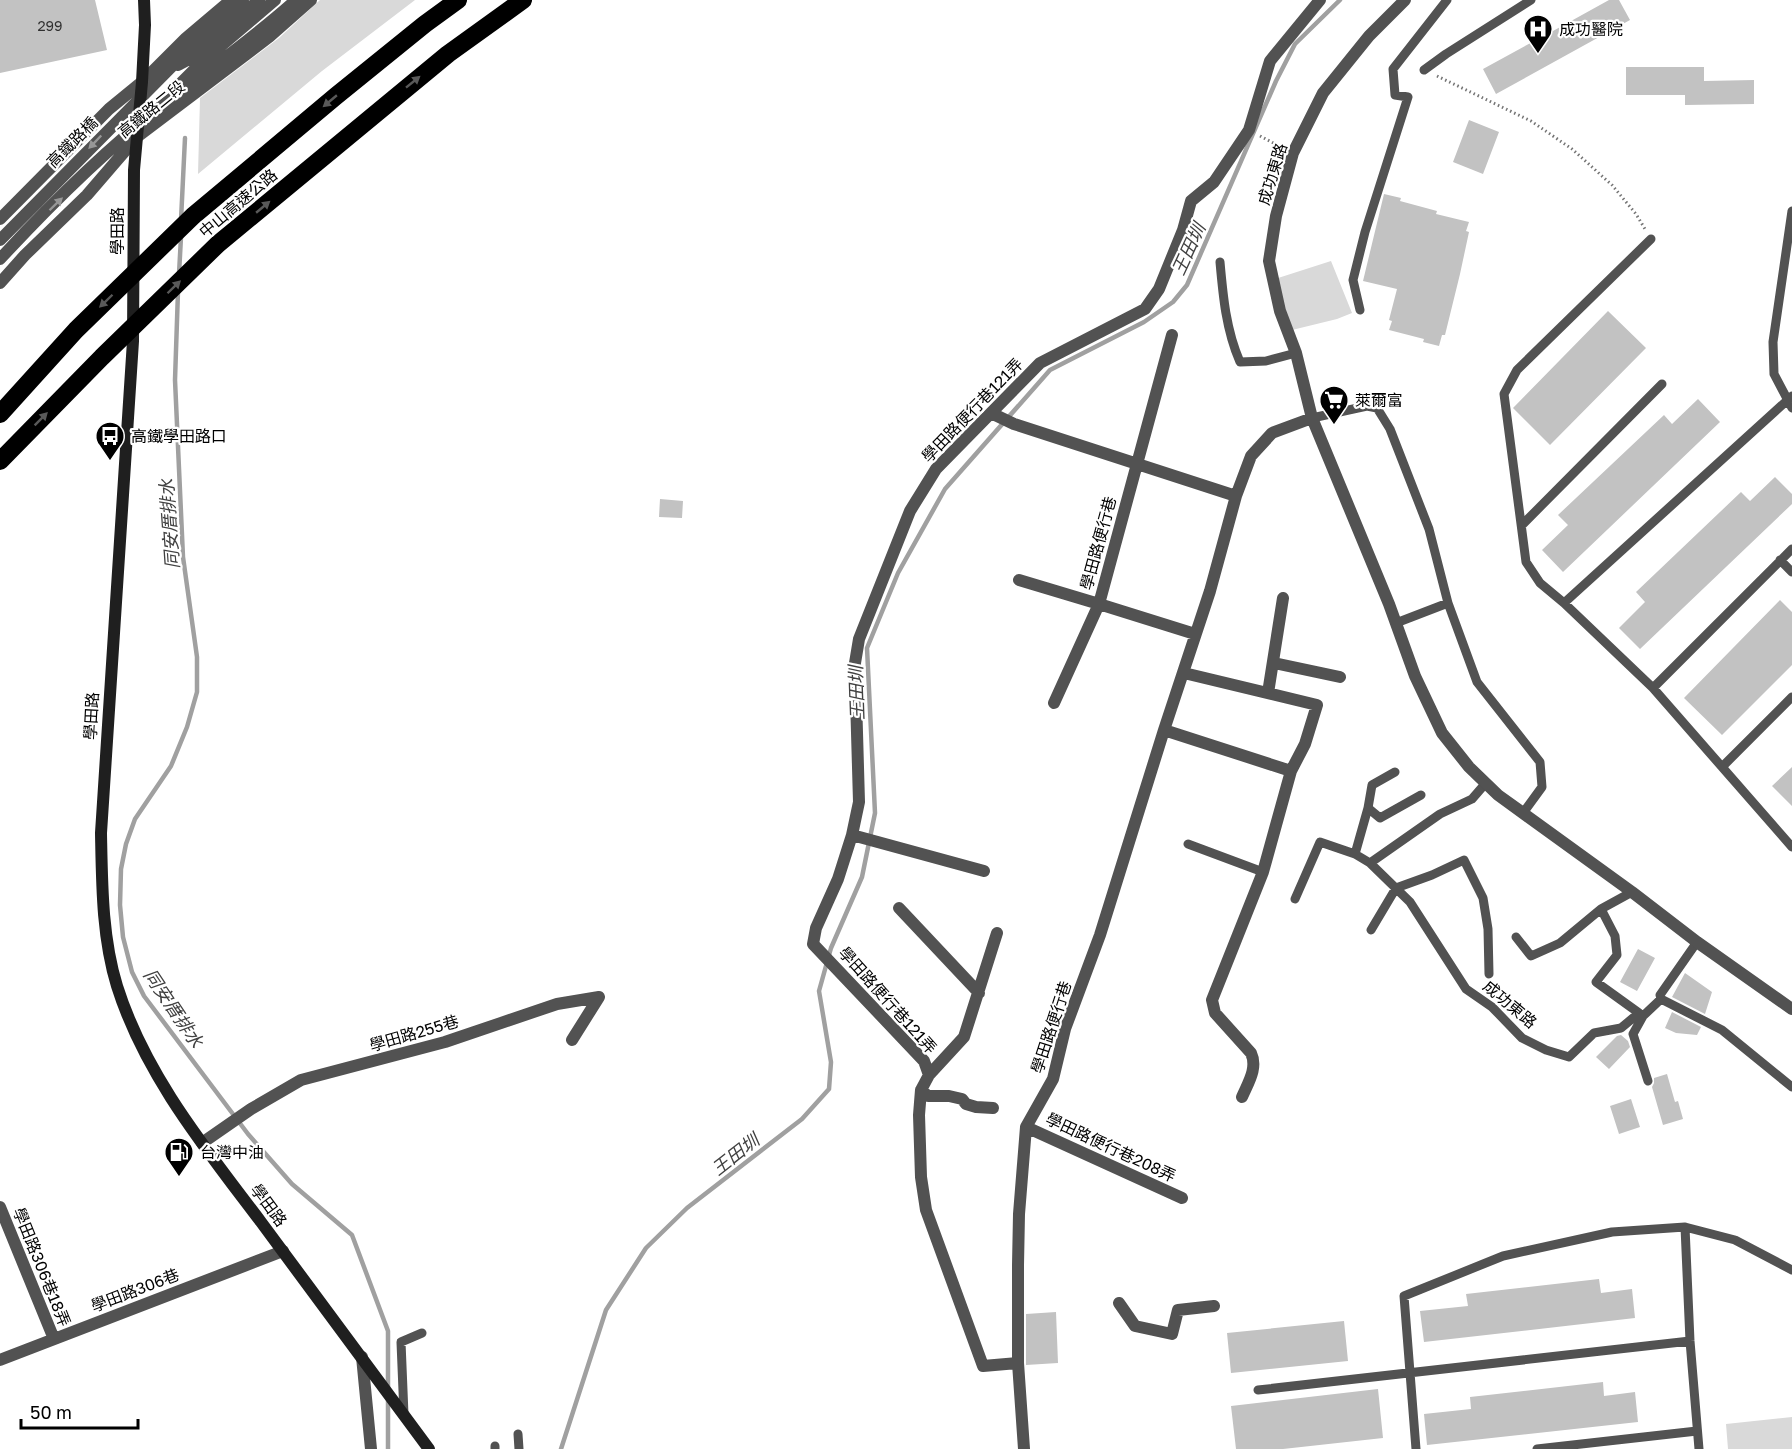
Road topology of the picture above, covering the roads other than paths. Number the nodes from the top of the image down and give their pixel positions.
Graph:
1 (144, 0) edge
2 (231, 0) edge
3 (243, 0) edge
4 (259, 0) edge
5 (275, 0) edge
6 (296, 0) edge
7 (311, 0) edge
8 (458, 0) edge
9 (523, 0) edge
10 (1320, 0) edge
11 (1405, 0) edge
12 (1447, 0) edge
13 (1531, 0) edge
14 (1425, 70) road end
15 (142, 82) junction
16 (137, 137) junction
17 (1792, 211) edge
18 (0, 219) edge
19 (2, 238) edge
20 (1651, 239) road end
21 (0, 259) edge
22 (1220, 262) dead end
23 (0, 283) edge
24 (1360, 310) dead end
25 (1172, 335) dead end
26 (1296, 353) junction
27 (1662, 384) dead end
28 (1790, 402) edge
29 (991, 413) junction
30 (0, 414) edge
31 (1312, 418) junction
32 (0, 461) edge
33 (1137, 462) junction
34 (1236, 496) junction
35 (1522, 525) junction
36 (1792, 549) edge
37 (1780, 560) junction
38 (1792, 572) edge
39 (1019, 580) dead end
40 (1283, 598) dead end
41 (1448, 603) junction
42 (1564, 603) junction
43 (1099, 604) junction
44 (1396, 623) junction
45 (1195, 634) junction
46 (1274, 663) junction
47 (1184, 674) junction
48 (1340, 677) dead end
49 (1653, 688) junction
50 (1268, 693) junction
51 (1792, 697) edge
52 (1054, 703) dead end
53 (1164, 729) junction
54 (1723, 766) junction
55 (1291, 771) junction
56 (1395, 772) dead end
57 (1485, 784) junction
58 (1421, 795) dead end
59 (1368, 808) junction
60 (1523, 813) junction
61 (852, 836) junction
62 (1188, 843) dead end
63 (1791, 843) edge
64 (1355, 854) junction
65 (1370, 863) junction
66 (984, 871) dead end
67 (1263, 872) junction
68 (1396, 888) junction
69 (1632, 892) junction
70 (1295, 899) dead end
71 (899, 908) dead end
72 (1601, 909) junction
73 (1371, 930) dead end
74 (997, 933) dead end
75 (1516, 937) dead end
76 (1697, 942) junction
77 (1489, 975) dead end
78 (979, 993) junction
79 (1661, 999) junction
80 (1792, 1009) edge
81 (1641, 1014) junction
82 (572, 1040) dead end
83 (929, 1075) junction
84 (1648, 1081) dead end
85 (1792, 1087) edge
86 (921, 1090) junction
87 (1242, 1097) dead end
88 (993, 1108) dead end
89 (1026, 1127) junction
90 (202, 1143) junction
91 (1182, 1198) dead end
92 (0, 1207) edge
93 (1685, 1227) junction
94 (283, 1251) junction
95 (1792, 1270) edge
96 (1119, 1304) dead end
97 (1214, 1306) dead end
98 (422, 1333) dead end
99 (54, 1339) junction
100 (1690, 1341) junction
101 (362, 1357) junction
102 (0, 1360) edge
103 (1018, 1363) junction
104 (1410, 1374) junction
105 (1258, 1390) dead end
106 (404, 1415) junction
107 (1697, 1431) junction
108 (518, 1434) dead end
109 (371, 1449) edge
110 (429, 1449) edge
111 (519, 1449) edge
112 (1024, 1449) edge
113 (1416, 1449) edge
114 (1537, 1449) edge
115 (1699, 1449) edge

1 - 15 main road, 學田路
2 - 15 street, 高鐵路二段
3 -> 19 street, 高鐵路橋
4 - 15 street
5 - 16 street
21 -> 6 street, 高鐵路橋
7 - 16 street, 高鐵路二段
8 -> 30 highway, 中山高速公路
32 -> 9 highway, 中山高速公路
10 - 29 street, 學田路便行巷121弄
11 - 26 street, 成功東路
12 - 24 lane
13 - 14 lane
15 - 16 main road, 學田路
15 - 18 street, 高鐵路二段
16 - 23 street, 高鐵路二段
16 - 90 main road, 學田路
17 - 28 lane
20 - 35 lane
22 - 26 lane
25 - 33 street, 學田路便行巷
26 - 31 street, 成功東路
27 - 35 lane
28 - 42 lane
29 - 33 street
29 - 61 street, 學田路便行巷121弄
31 - 34 street, 學田路便行巷
31 - 41 lane
31 - 44 street, 成功東路
33 - 34 street
33 - 43 street, 學田路便行巷
34 - 45 street, 學田路便行巷
35 - 42 lane
36 - 37 lane
37 - 38 lane
37 - 49 lane
39 - 43 street
40 - 46 street
41 - 44 lane
41 - 60 lane
42 - 49 lane
43 - 45 street, 學田路便行巷
43 - 52 street
44 - 57 street, 成功東路
45 - 47 street, 學田路便行巷
46 - 48 street
46 - 50 street
47 - 50 street
47 - 53 street, 學田路便行巷
49 - 54 lane
50 - 55 street
51 - 54 lane
53 - 55 street
53 - 89 street, 學田路便行巷
54 - 63 lane
55 - 67 street
56 - 59 lane
57 - 60 street, 成功東路
57 - 65 lane
58 - 59 lane
59 - 64 lane
60 - 69 street, 成功東路
61 - 66 street
61 - 83 street, 學田路便行巷121弄
62 - 67 lane
64 - 65 lane, 成功東路
64 - 70 lane, 成功東路
65 - 68 lane, 成功東路
67 - 87 street
68 - 73 lane
68 - 77 lane, 成功東路
68 - 81 lane, 成功東路
69 - 72 lane
69 - 76 street, 成功東路
71 - 78 street
72 - 75 lane
72 - 81 lane
74 - 78 street
76 - 79 lane, 成功東路
76 - 80 street, 成功東路
78 - 83 street
79 - 81 lane, 成功東路
79 - 85 lane
81 - 84 lane
82 - 90 street, 學田路255巷
83 - 86 street, 學田路便行巷121弄
86 - 88 street
86 - 103 street, 學田路便行巷121弄
89 - 91 street, 學田路便行巷208弄
89 - 103 street, 學田路便行巷
90 - 94 main road, 學田路
92 - 99 street, 學田路306巷18弄
93 - 95 lane
93 - 100 lane
93 - 104 lane
94 - 99 street, 學田路306巷
94 - 101 main road, 學田路
96 - 97 street
98 - 106 lane
99 - 102 street, 學田路306巷
100 - 104 lane
100 - 107 lane
101 - 106 main road, 學田路
101 - 109 street
103 - 112 street, 學田路便行巷
104 - 105 lane
104 - 113 lane
106 - 110 main road
107 - 114 lane
107 - 115 lane
108 - 111 lane

